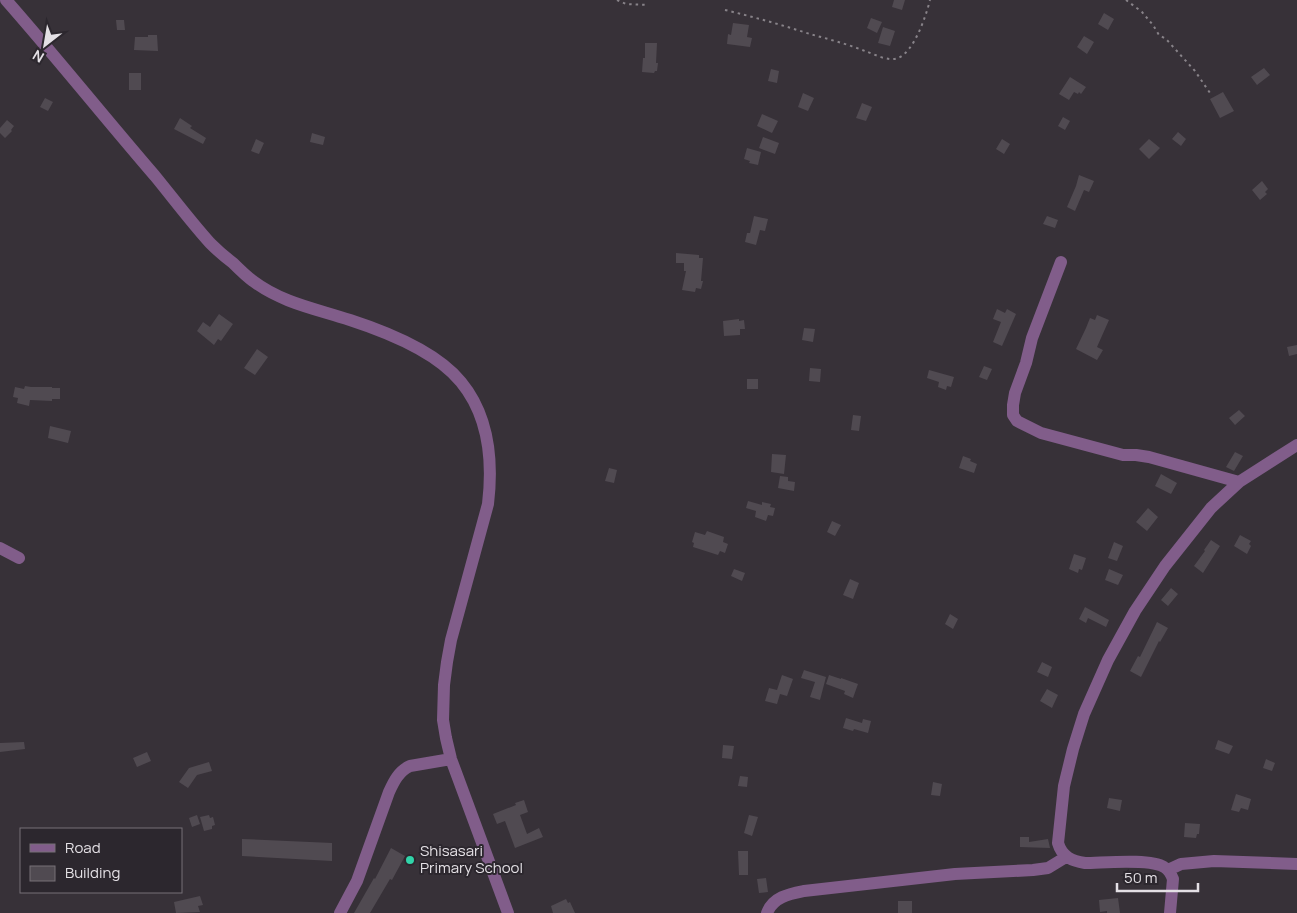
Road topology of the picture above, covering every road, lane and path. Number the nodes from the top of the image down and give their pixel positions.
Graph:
1 (6, 0) edge
2 (617, 0) edge
3 (930, 0) edge
4 (1126, 0) edge
5 (648, 5) dead end
6 (725, 10) dead end
7 (1210, 93) dead end
8 (1061, 262) dead end
9 (1297, 445) edge
10 (1239, 482) junction
11 (0, 548) edge
12 (19, 558) dead end
13 (451, 758) junction
14 (1066, 857) junction
15 (1297, 864) edge
16 (1168, 870) junction
17 (340, 913) edge
18 (508, 913) edge
19 (767, 913) edge
20 (1170, 913) edge

1 - 13 street
2 - 5 path
3 - 6 path
4 - 7 path
8 - 10 street
9 - 10 street
10 - 14 street
11 - 12 street
13 - 17 street
13 - 18 street
14 - 16 street
14 - 19 street
15 - 16 street
16 - 20 street

